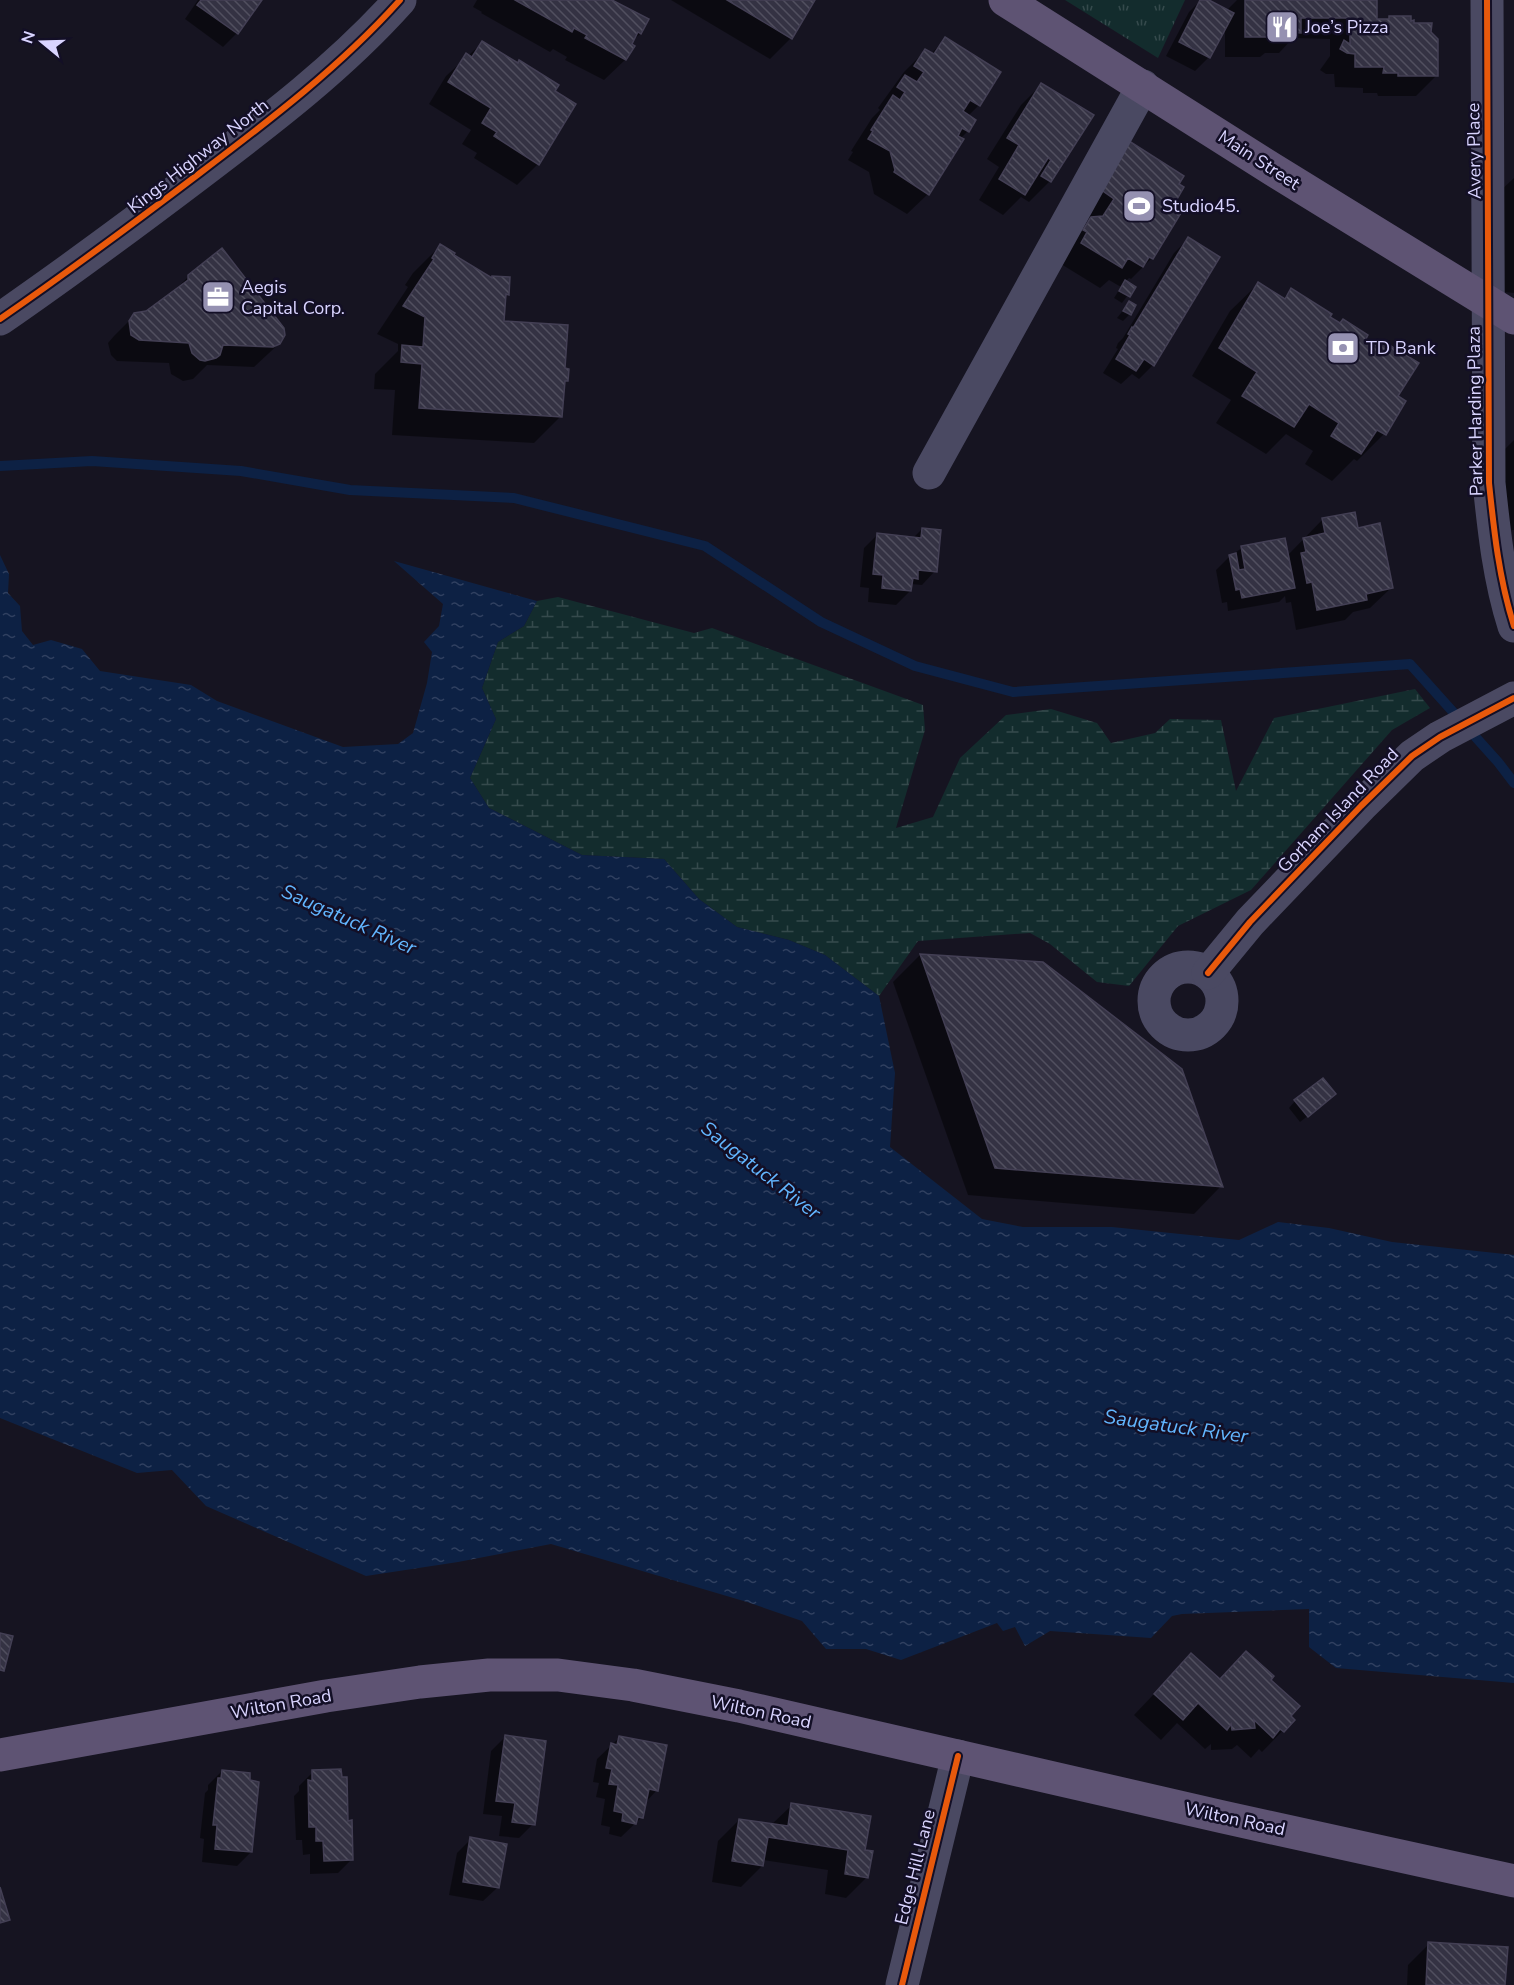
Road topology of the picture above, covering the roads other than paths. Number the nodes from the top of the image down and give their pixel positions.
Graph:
1 (400, 0) edge
2 (1005, 0) edge
3 (1487, 0) edge
4 (1143, 86) junction
5 (1501, 104) edge
6 (1501, 310) edge
7 (0, 319) edge
8 (929, 472) dead end
9 (1514, 626) edge
10 (1509, 701) edge
11 (1208, 973) dead end
12 (0, 1755) edge
13 (958, 1756) junction
14 (1514, 1881) edge
15 (902, 1985) edge

1 - 7 street, Kings Highway North
2 - 4 main road, Main Street
3 - 5 street, Avery Place
4 - 6 main road, Main Street
4 - 8 street
5 - 6 street, Avery Place
6 - 9 street, Parker Harding Plaza
10 - 11 street, Gorham Island Road
12 - 13 main road, Wilton Road
13 - 14 main road, Wilton Road
13 - 15 street, Edge Hill Lane

